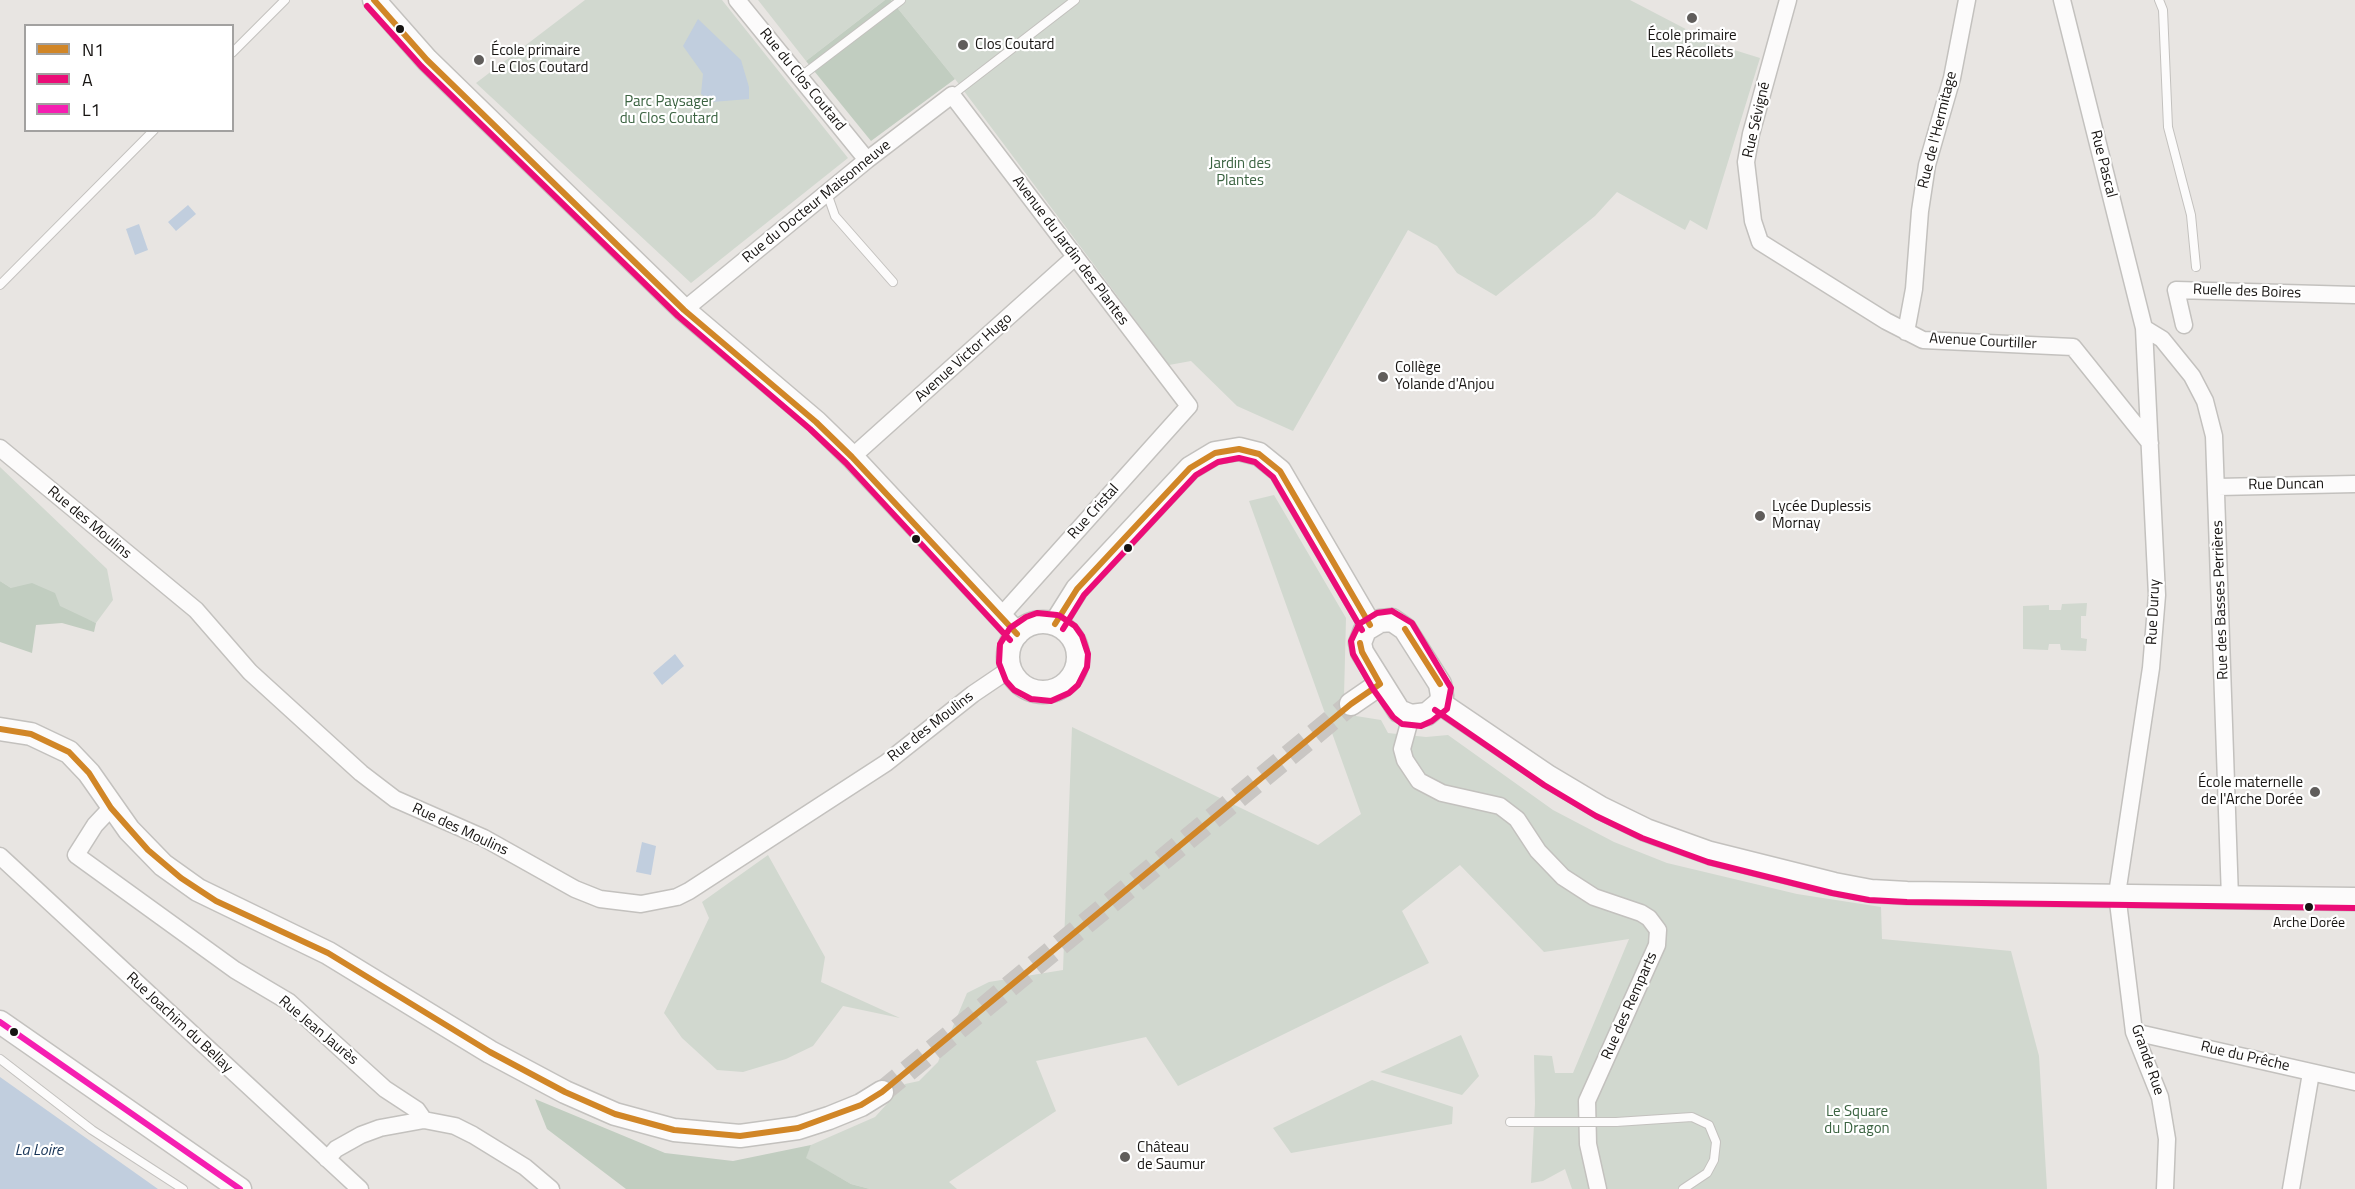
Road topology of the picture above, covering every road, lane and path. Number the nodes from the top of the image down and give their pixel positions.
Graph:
1 (285, 0) edge
2 (375, 0) edge
3 (737, 0) edge
4 (901, 0) edge
5 (1075, 0) edge
6 (1788, 0) edge
7 (1967, 0) edge
8 (2062, 0) edge
9 (2159, 0) edge
10 (234, 50) edge
11 (801, 77) junction
12 (952, 95) junction
13 (152, 132) edge
14 (867, 160) junction
15 (827, 192) junction
16 (1760, 242) joint
17 (1075, 257) junction
18 (2196, 267) dead end
19 (893, 282) dead end
20 (0, 285) edge
21 (2355, 295) edge
22 (684, 310) junction
23 (2184, 325) dead end
24 (2144, 328) junction
25 (1906, 332) junction
26 (1189, 406) joint
27 (2150, 443) junction
28 (0, 448) edge
29 (852, 457) junction
30 (2355, 484) edge
31 (2218, 487) junction
32 (1000, 617) junction
33 (1055, 624) junction
34 (1370, 625) junction
35 (1017, 634) junction
36 (1010, 669) junction
37 (1380, 684) junction
38 (1440, 703) junction
39 (1351, 704) tunnel mouth
40 (1411, 716) junction
41 (0, 729) edge
42 (111, 808) junction
43 (0, 856) edge
44 (2117, 894) junction
45 (2230, 898) junction
46 (2355, 899) edge
47 (0, 1022) edge
48 (2134, 1032) junction
49 (0, 1059) edge
50 (2311, 1072) junction
51 (2355, 1082) edge
52 (882, 1092) tunnel mouth
53 (424, 1120) junction
54 (1510, 1122) dead end
55 (327, 1159) junction
56 (183, 1189) edge
57 (240, 1189) edge
58 (360, 1189) edge
59 (551, 1189) edge
60 (1598, 1189) edge
61 (1683, 1189) edge
62 (2165, 1189) edge
63 (2291, 1189) edge

1 - 10 lane
2 - 22 street
3 - 11 street, Rue du Clos Coutard
4 - 11 lane
5 - 12 lane
6 - 16 street, Rue Sévigné
7 - 25 street, Rue de l'Hermitage
8 - 24 street, Rue Pascal
9 - 18 lane
11 - 14 street, Rue du Clos Coutard
12 - 14 street, Rue du Docteur Maisonneuve
12 - 17 street, Avenue du Jardin des Plantes
13 - 20 lane
14 - 15 street, Rue du Docteur Maisonneuve
15 - 19 lane
15 - 22 street, Rue du Docteur Maisonneuve
16 - 25 street, Avenue Courtiller
17 - 26 street, Avenue du Jardin des Plantes
17 - 29 street, Avenue Victor Hugo
21 - 23 street, Ruelle des Boires
22 - 29 street
24 - 27 street, Rue Duruy
24 - 31 street, Rue des Basses Perrières
25 - 27 street, Avenue Courtiller
26 - 32 street, Rue Cristal
27 - 44 street, Rue Duruy
28 - 36 street, Rue des Moulins
29 - 32 street
30 - 31 street, Rue Duncan
31 - 45 street, Rue des Basses Perrières
32 - 35 street
33 - 34 street
33 - 35 street
33 - 36 street
34 - 37 street
34 - 38 street
35 - 36 street
37 - 39 street
37 - 40 street
38 - 40 street
38 - 44 street
40 - 60 street, Rue des Remparts
41 - 42 street
42 - 52 street
42 - 53 street, Rue Jean Jaurès
43 - 55 street, Rue Joachim du Bellay
44 - 45 street
44 - 48 street, Grande Rue
45 - 46 street
47 - 57 street
48 - 50 street, Rue du Prêche
48 - 62 street, Grande Rue
49 - 56 lane
50 - 51 street, Rue du Prêche
50 - 63 street
53 - 55 street
53 - 59 street
54 - 61 lane, bridge
55 - 58 street, Rue Joachim du Bellay

